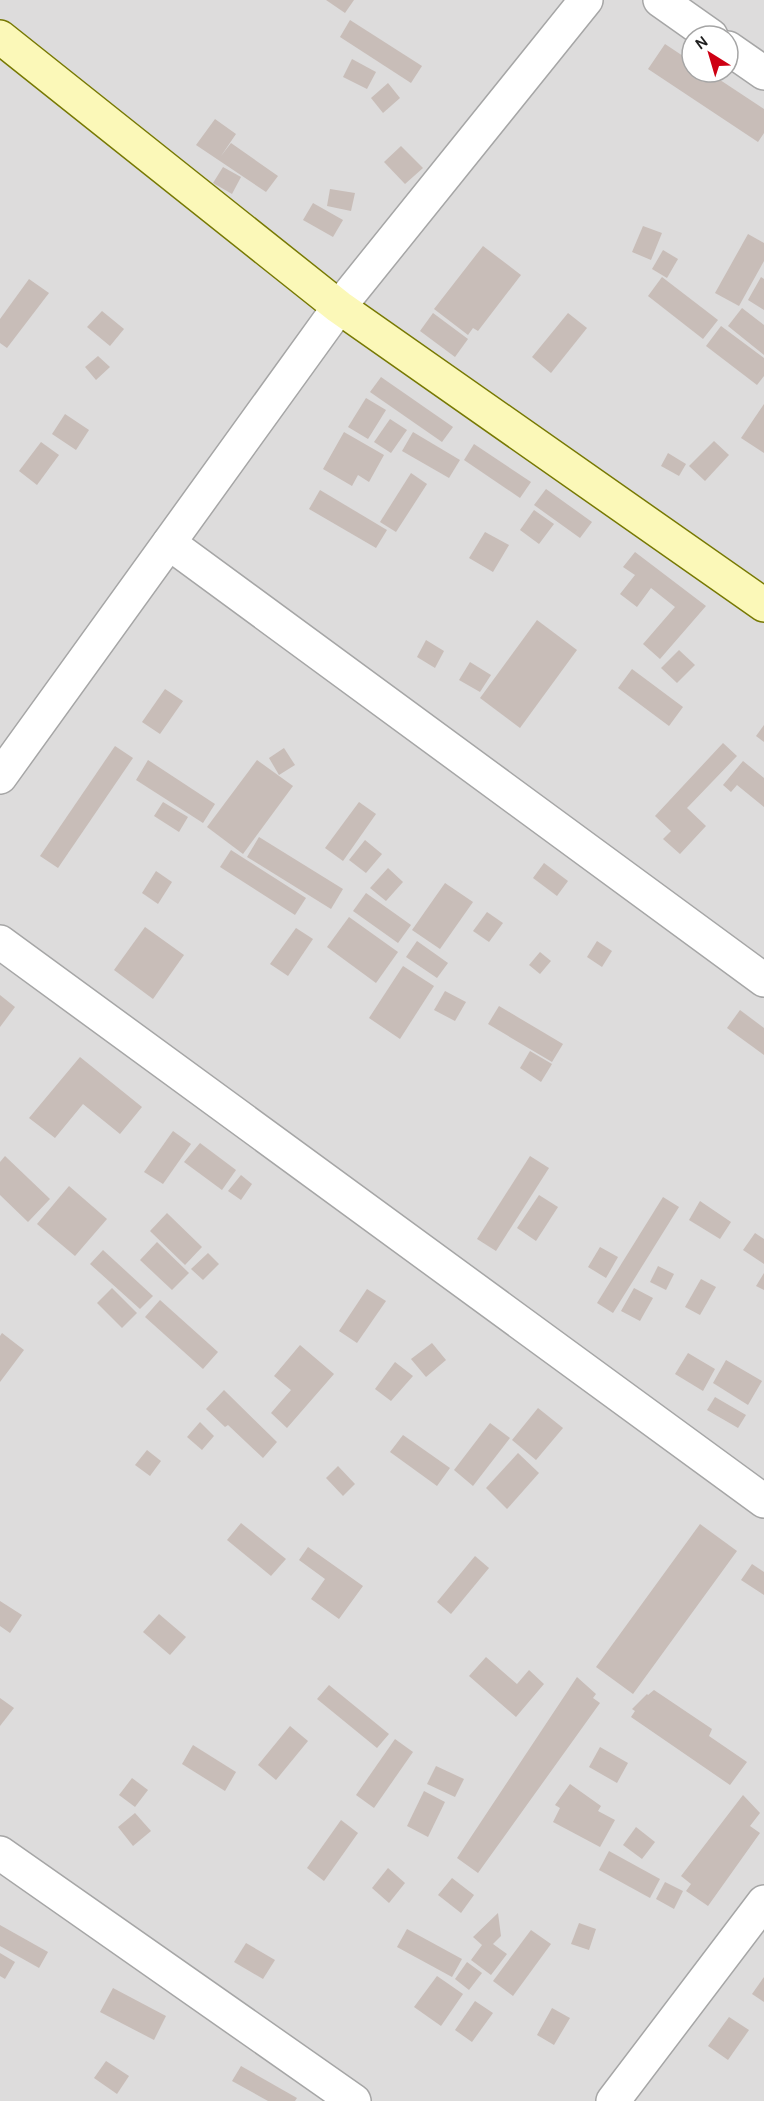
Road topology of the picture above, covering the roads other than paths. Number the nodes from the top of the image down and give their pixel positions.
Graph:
1 (586, 0) edge
2 (660, 0) edge
3 (694, 24) edge
4 (0, 37) edge
5 (740, 56) edge
6 (764, 73) edge
7 (339, 307) junction
8 (169, 543) junction
9 (764, 605) edge
10 (0, 777) edge
11 (0, 942) edge
12 (764, 980) edge
13 (764, 1501) edge
14 (0, 1853) edge
15 (764, 1902) edge
16 (354, 2101) edge
17 (613, 2101) edge

1 - 7 street
2 - 3 street
4 - 7 main road
5 - 6 street
7 - 8 street
7 - 9 main road
8 - 10 street
8 - 12 street
11 - 13 street
14 - 16 street
15 - 17 street

